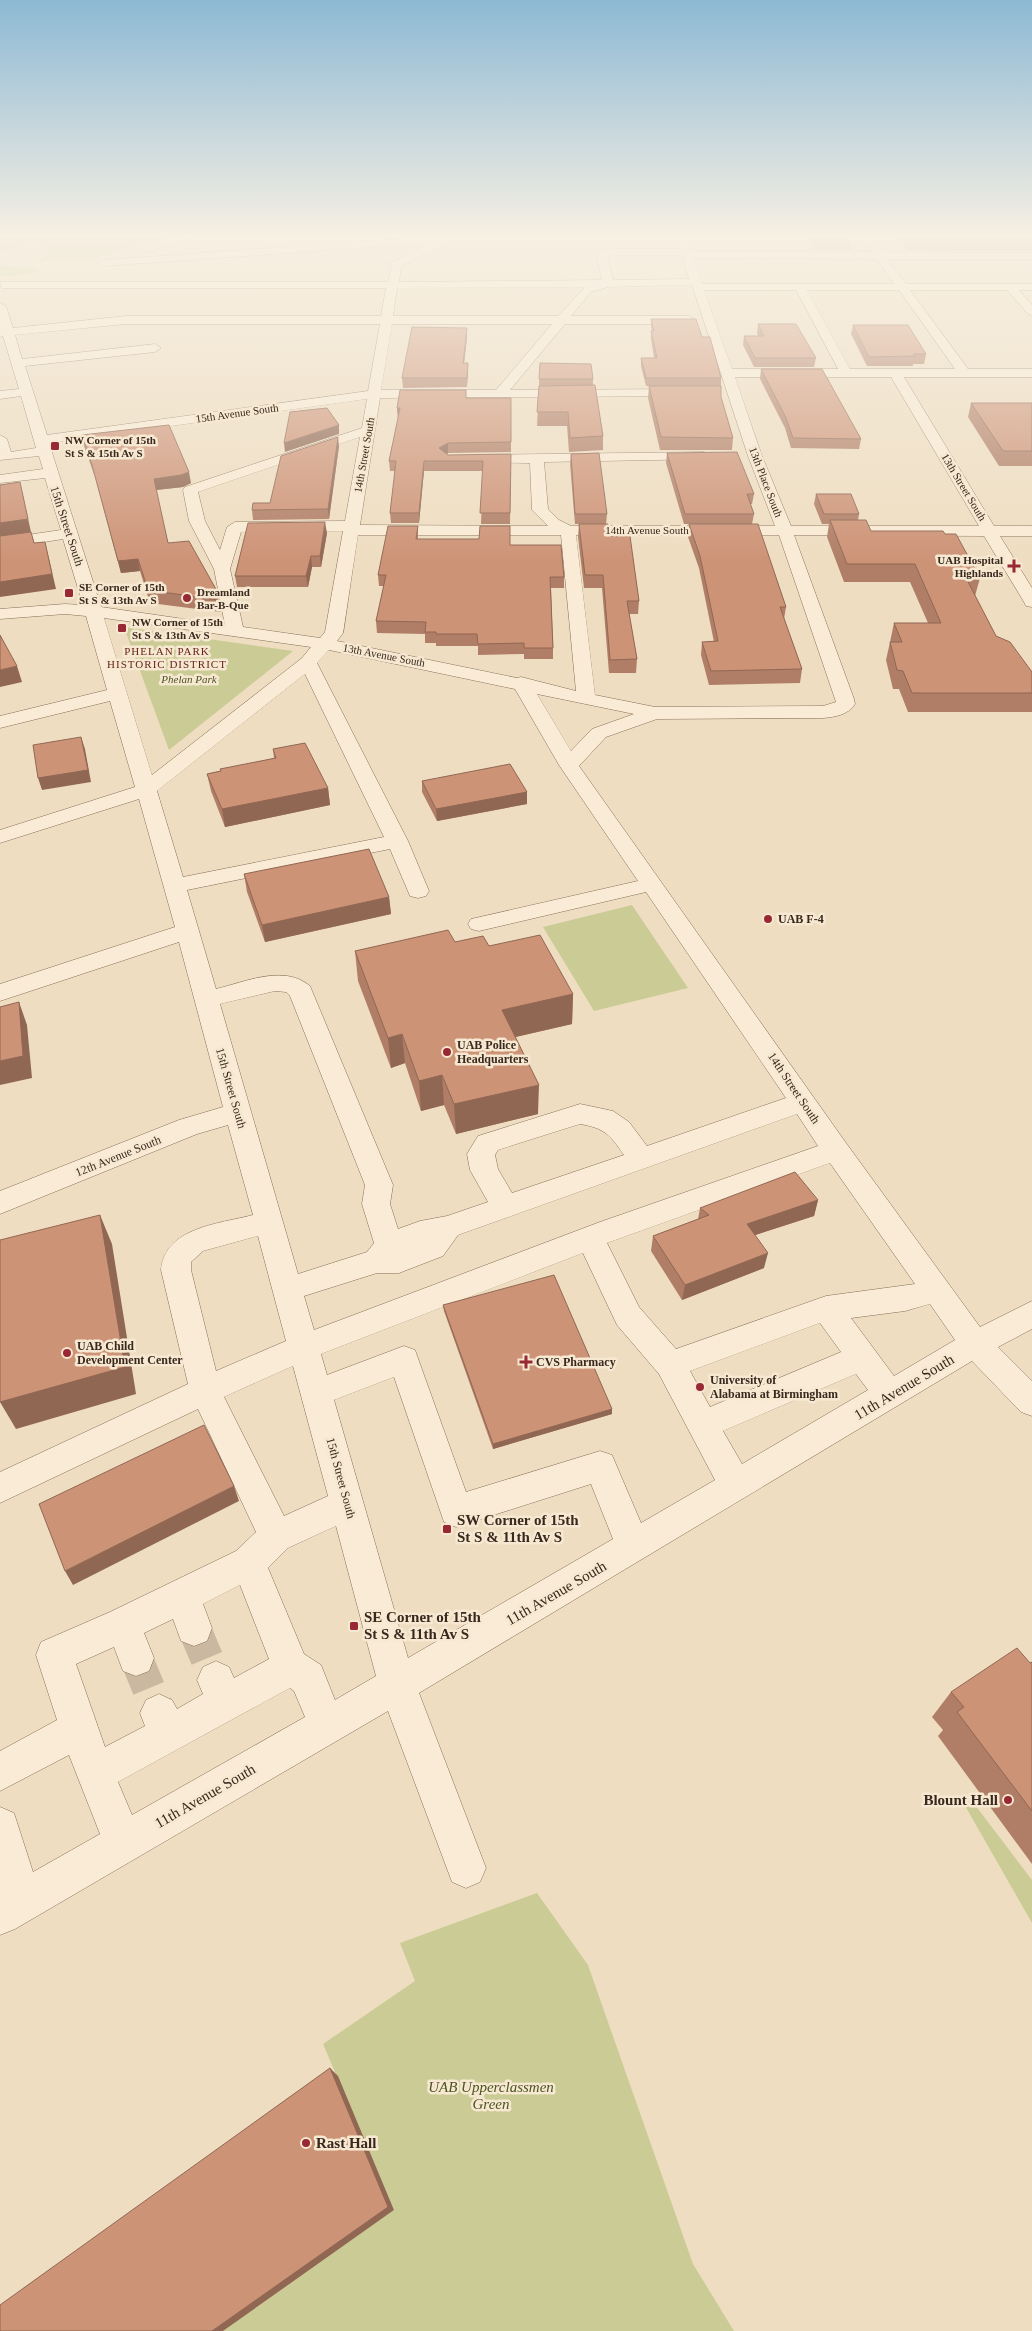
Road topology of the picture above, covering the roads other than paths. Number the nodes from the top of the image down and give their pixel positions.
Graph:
1 (9, 344) edge
2 (382, 344) edge
3 (542, 344) edge
4 (716, 344) edge
5 (830, 344) edge
6 (943, 344) edge
7 (155, 348) dead end
8 (17, 363) junction
9 (726, 373) junction
10 (846, 373) junction
11 (895, 373) junction
12 (964, 373) junction
13 (1032, 373) edge
14 (26, 392) junction
15 (704, 392) edge
16 (500, 393) junction
17 (374, 394) junction
18 (0, 395) edge
19 (368, 430) junction
20 (0, 439) edge
21 (43, 445) junction
22 (720, 456) edge
23 (3, 458) edge
24 (537, 458) junction
25 (456, 459) edge
26 (50, 473) junction
27 (0, 479) edge
28 (352, 528) junction
29 (568, 530) junction
30 (785, 530) junction
31 (990, 531) junction
32 (1032, 531) edge
33 (70, 533) junction
34 (0, 544) edge
35 (222, 569) junction
36 (1032, 602) edge
37 (92, 611) junction
38 (0, 614) edge
39 (235, 630) junction
40 (326, 644) junction
41 (308, 662) junction
42 (521, 683) junction
43 (118, 693) junction
44 (586, 698) junction
45 (824, 712) joint
46 (655, 713) junction
47 (0, 722) edge
48 (569, 765) junction
49 (145, 790) junction
50 (0, 837) edge
51 (398, 841) junction
52 (653, 884) junction
53 (174, 886) junction
54 (418, 891) dead end
55 (479, 924) dead end
56 (188, 931) junction
57 (0, 993) edge
58 (209, 1006) junction
59 (804, 1102) junction
60 (238, 1112) junction
61 (836, 1150) junction
62 (641, 1158) junction
63 (0, 1203) edge
64 (506, 1207) junction
65 (270, 1222) junction
66 (590, 1238) junction
67 (383, 1253) junction
68 (289, 1289) junction
69 (936, 1290) junction
70 (826, 1308) junction
71 (1032, 1314) edge
72 (975, 1344) junction
73 (305, 1347) junction
74 (863, 1357) junction
75 (670, 1366) junction
76 (205, 1390) junction
77 (317, 1393) junction
78 (890, 1395) junction
79 (1032, 1402) edge
80 (703, 1425) junction
81 (736, 1486) junction
82 (0, 1488) edge
83 (348, 1503) junction
84 (276, 1537) junction
85 (634, 1547) junction
86 (248, 1563) junction
87 (182, 1595) junction
88 (123, 1625) junction
89 (194, 1628) tunnel mouth
90 (136, 1658) tunnel mouth
91 (290, 1668) junction
92 (398, 1685) junction
93 (327, 1726) junction
94 (79, 1729) junction
95 (0, 1772) edge
96 (95, 1774) junction
97 (0, 1827) edge
98 (124, 1843) junction
99 (466, 1868) dead end
100 (10, 1908) edge

1 - 8 street, 15th Street South
2 - 17 street, 14th Street South
3 - 16 street
4 - 9 street, 13th Place South
5 - 10 street
6 - 12 street
7 - 8 street
8 - 14 street, 15th Street South
9 - 10 street
9 - 30 street, 13th Place South
10 - 11 street
11 - 12 street
11 - 31 street, 13th Street South
12 - 13 street
14 - 18 street
14 - 21 street, 15th Street South
15 - 16 street, 15th Avenue South
16 - 17 street, 15th Avenue South
17 - 19 street, 14th Street South
17 - 21 street, 15th Avenue South
19 - 28 street, 14th Street South
19 - 35 street
20 - 23 street
21 - 23 street, 15th Avenue South
21 - 26 street, 15th Street South
22 - 24 street
24 - 25 street
24 - 29 street
26 - 27 street
26 - 33 street, 15th Street South
28 - 29 street, 14th Avenue South
28 - 35 street, 14th Avenue South
28 - 40 street, 14th Street South
29 - 30 street, 14th Avenue South
29 - 44 street
30 - 31 street, 14th Avenue South
30 - 45 street, 13th Place South
31 - 32 street, 14th Avenue South
31 - 36 street, 13th Street South
33 - 34 street
33 - 37 street, 15th Street South
35 - 39 street
37 - 38 street
37 - 39 street
37 - 43 street, 15th Street South
39 - 40 street
40 - 41 street, 13th Avenue South
40 - 42 street, 13th Avenue South
41 - 49 street, 13th Avenue South
41 - 51 street
42 - 44 street, 13th Avenue South
42 - 48 street, 14th Street South
43 - 47 street
43 - 49 street, 15th Street South
44 - 46 street, 13th Avenue South
45 - 46 street, 13th Avenue South
46 - 48 street
48 - 52 street, 14th Street South
49 - 50 street, 13th Avenue South
49 - 53 street, 15th Street South
51 - 53 street
51 - 54 street
52 - 55 street
52 - 59 street, 14th Street South
53 - 56 street, 15th Street South
56 - 57 street
56 - 58 street, 15th Street South
58 - 60 street, 15th Street South
58 - 67 street
59 - 61 street, 14th Street South
59 - 62 street
60 - 63 street, 12th Avenue South
60 - 65 street, 15th Street South
61 - 66 street
61 - 69 street, 14th Street South
62 - 64 street
62 - 64 street
64 - 67 street
65 - 68 street, 15th Street South
65 - 76 street
66 - 73 street
66 - 75 street
67 - 68 street
68 - 73 street, 15th Street South
69 - 70 street
69 - 72 street, 14th Street South
70 - 74 street
70 - 75 street
71 - 72 street, 11th Avenue South
72 - 78 street, 11th Avenue South
72 - 79 street, 14th Street South
73 - 76 street
73 - 77 street, 15th Street South
74 - 78 street
74 - 80 street
75 - 80 street
76 - 82 street
76 - 84 street
77 - 83 street, 15th Street South
77 - 85 street
78 - 81 street, 11th Avenue South
80 - 81 street
81 - 85 street, 11th Avenue South
83 - 84 street
83 - 92 street, 15th Street South
84 - 86 street
85 - 92 street, 11th Avenue South
86 - 87 street
86 - 91 street
87 - 88 street
87 - 89 street
88 - 90 street
88 - 94 street
91 - 93 street
91 - 96 street
92 - 93 street, 11th Avenue South
92 - 99 street, 15th Street South
93 - 98 street, 11th Avenue South
94 - 95 street
94 - 96 street
96 - 98 street
97 - 100 street
98 - 100 street, 11th Avenue South

